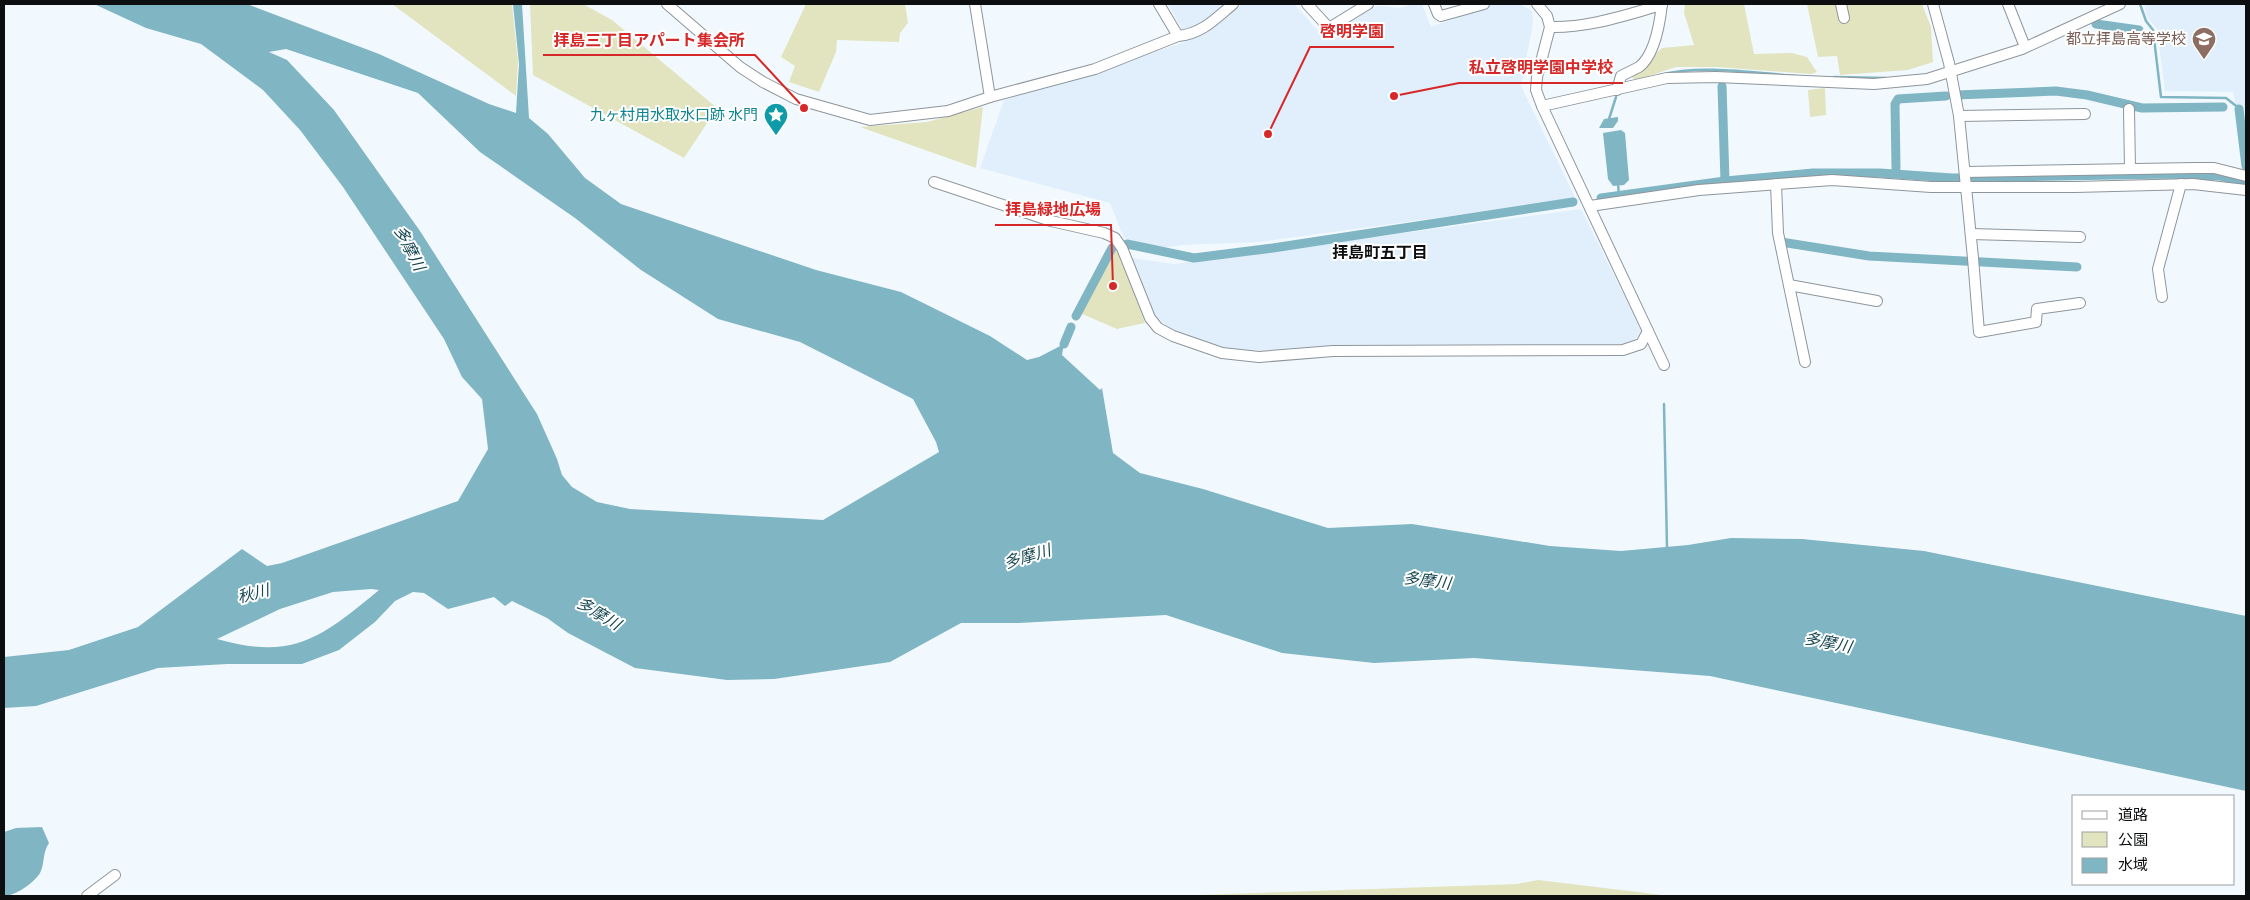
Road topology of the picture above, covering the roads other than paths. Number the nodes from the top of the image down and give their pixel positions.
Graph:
1 (667, 4) edge
2 (974, 4) edge
3 (1159, 4) edge
4 (1233, 4) edge
5 (1307, 4) edge
6 (1368, 4) edge
7 (1434, 4) edge
8 (1484, 4) edge
9 (1537, 4) edge
10 (1662, 4) edge
11 (1841, 4) edge
12 (1932, 4) edge
13 (2008, 4) edge
14 (2120, 4) edge
15 (1844, 18) dead end
16 (1550, 27) junction
17 (1178, 36) junction
18 (2025, 47) junction
19 (1950, 68) junction
20 (1617, 90) junction
21 (990, 97) junction
22 (1542, 106) junction
23 (2129, 109) dead end
24 (2085, 114) dead end
25 (1959, 116) junction
26 (2130, 169) junction
27 (1965, 172) junction
28 (2246, 176) edge
29 (934, 182) dead end
30 (1776, 184) junction
31 (1965, 184) junction
32 (2181, 184) junction
33 (2246, 190) edge
34 (1590, 206) junction
35 (1971, 234) junction
36 (2080, 237) dead end
37 (1789, 285) junction
38 (2162, 297) dead end
39 (1877, 301) dead end
40 (2080, 303) dead end
41 (1648, 331) junction
42 (1805, 362) dead end
43 (1664, 365) dead end
44 (115, 875) dead end
45 (87, 896) edge

1 - 21 street
2 - 21 street
3 - 17 street
4 - 17 street
5 - 6 street
7 - 8 street
9 - 16 street
10 - 16 street
10 - 20 street
11 - 15 street
12 - 19 street
13 - 18 street
14 - 18 street
16 - 22 street
17 - 21 street
18 - 19 street
19 - 20 street
19 - 25 street
20 - 22 street
22 - 34 street
23 - 26 street
24 - 25 street
25 - 27 street
26 - 27 street
26 - 28 street
27 - 31 street
29 - 41 street
30 - 31 street
30 - 34 street
30 - 37 street
31 - 32 street
31 - 35 street
32 - 33 street
32 - 38 street
34 - 41 street
35 - 36 street
35 - 40 street
37 - 39 street
37 - 42 street
41 - 43 street
44 - 45 street

